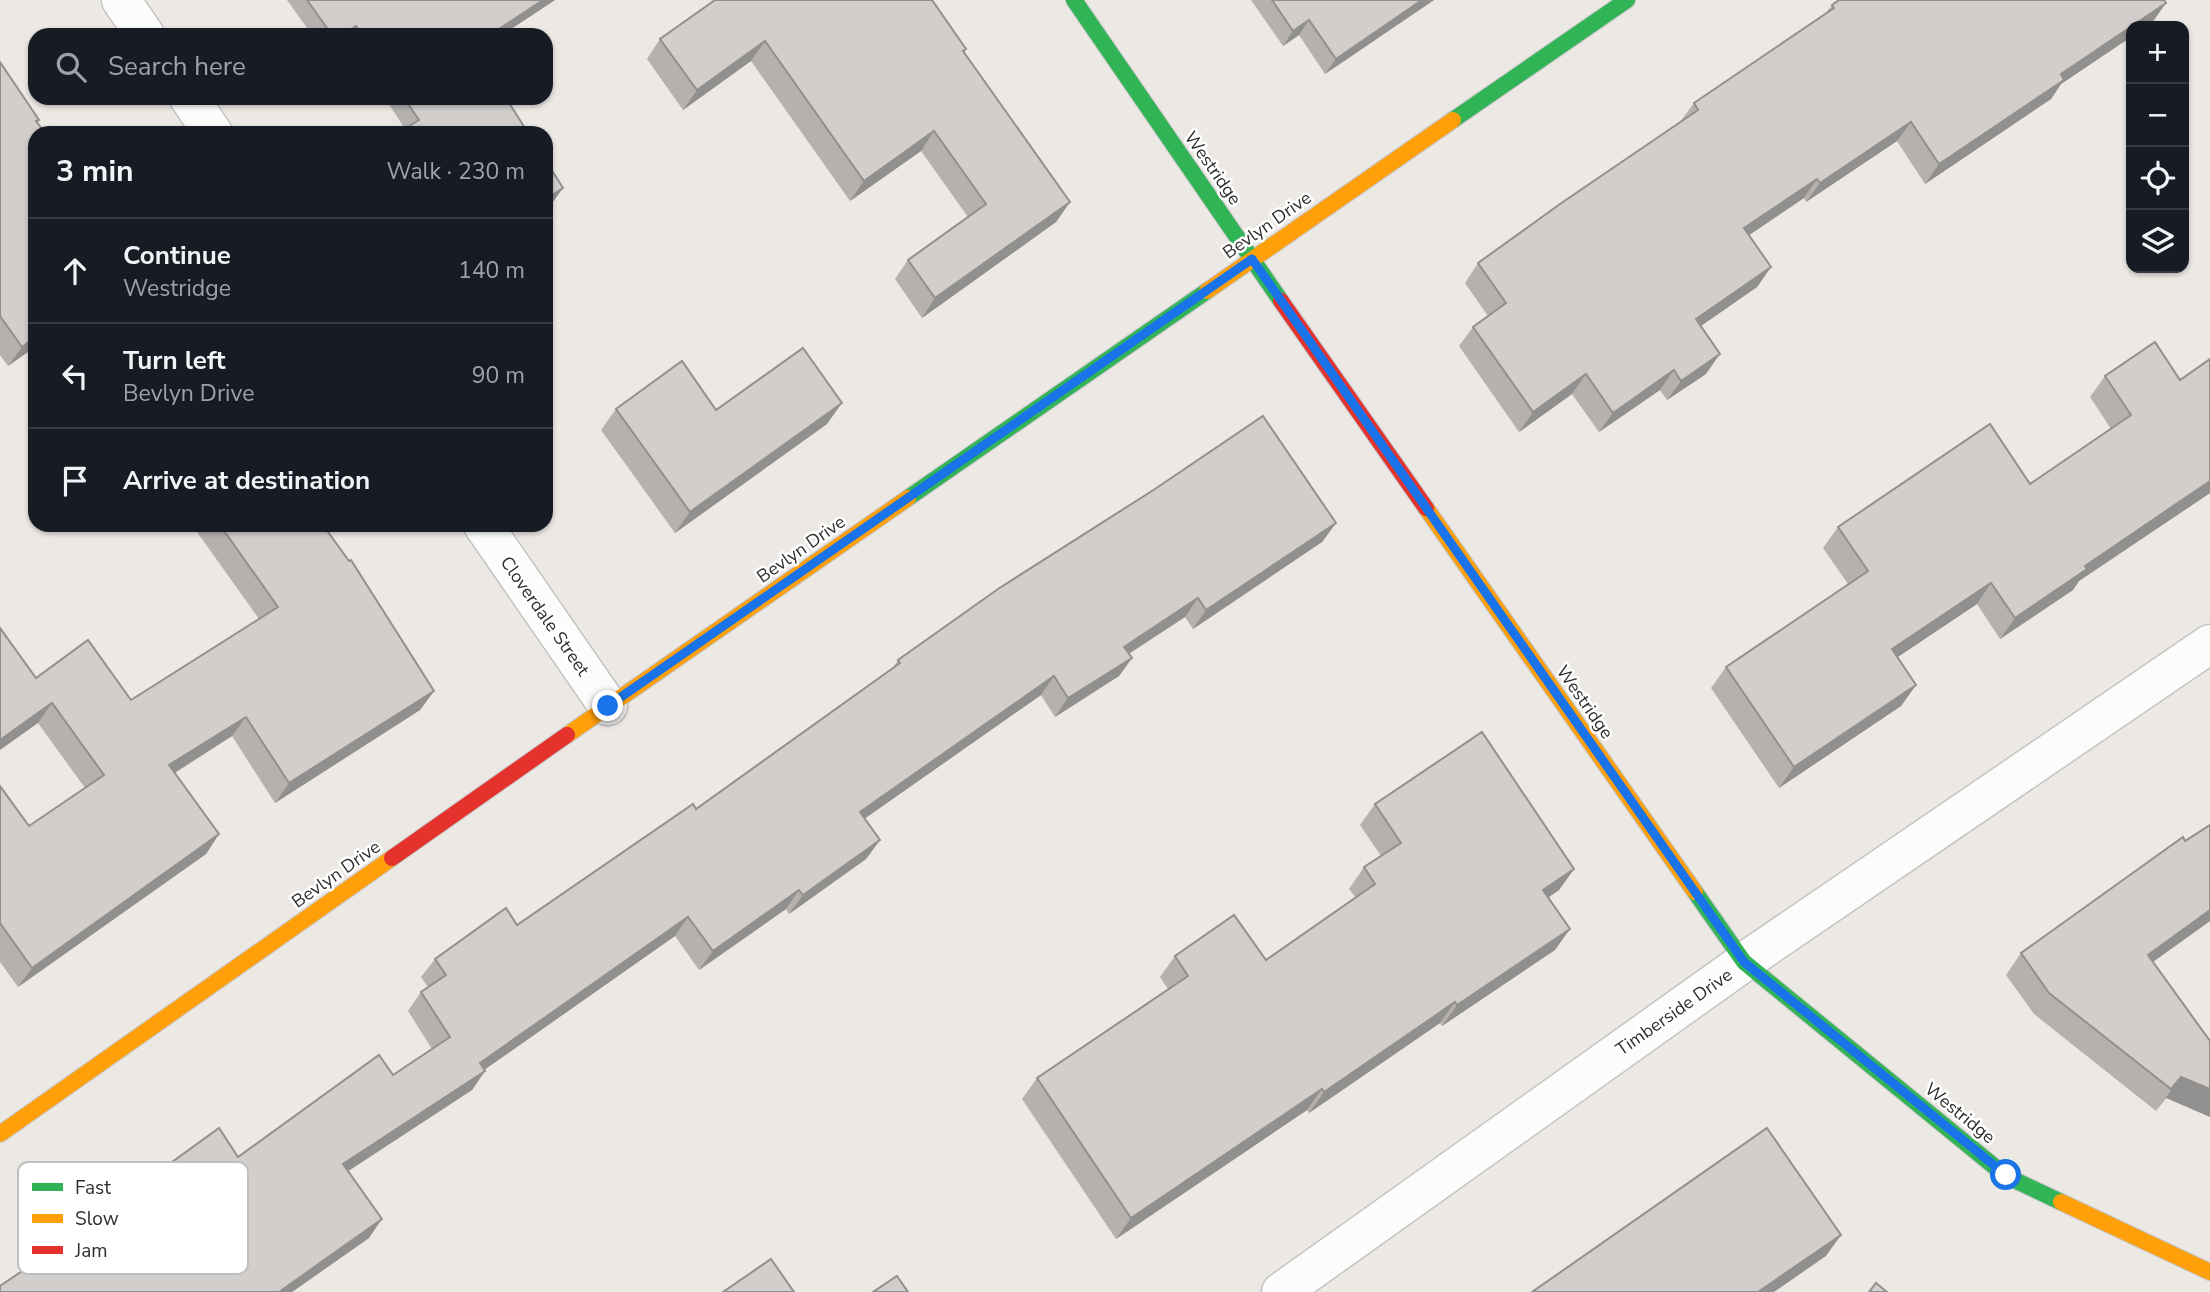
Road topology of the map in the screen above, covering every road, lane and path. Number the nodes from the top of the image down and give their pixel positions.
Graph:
1 (121, 0) edge
2 (1074, 0) edge
3 (1627, 0) edge
4 (140, 28) edge
5 (194, 105) edge
6 (208, 126) edge
7 (1252, 259) junction
8 (488, 532) edge
9 (2210, 644) edge
10 (608, 706) junction
11 (1744, 962) junction
12 (0, 1134) edge
13 (2210, 1272) edge
14 (1281, 1292) edge

1 - 4 street
2 - 7 street, Westridge
3 - 7 street, Bevlyn Drive
5 - 6 street
7 - 10 street, Bevlyn Drive
7 - 11 street, Westridge
8 - 10 street, Cloverdale Street
9 - 11 street, Timberside Drive
10 - 12 street, Bevlyn Drive
11 - 13 street, Westridge
11 - 14 street, Timberside Drive

